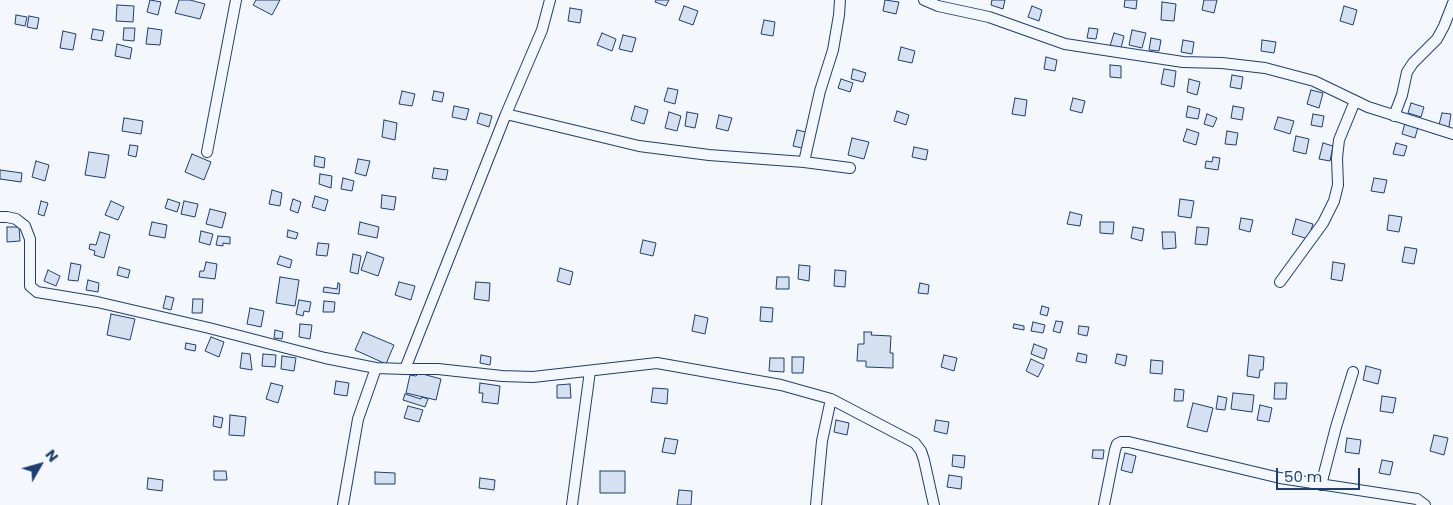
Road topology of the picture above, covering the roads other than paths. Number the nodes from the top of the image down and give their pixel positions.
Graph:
1 (236, 0) edge
2 (550, 0) edge
3 (840, 0) edge
4 (924, 0) edge
5 (1453, 3) edge
6 (1355, 101) junction
7 (506, 114) junction
8 (1394, 116) junction
9 (1453, 134) edge
10 (207, 152) dead end
11 (804, 162) junction
12 (850, 168) dead end
13 (0, 217) edge
14 (1280, 282) dead end
15 (376, 368) junction
16 (405, 369) junction
17 (590, 372) junction
18 (1353, 372) dead end
19 (831, 399) junction
20 (1321, 485) junction
21 (343, 505) edge
22 (572, 505) edge
23 (816, 505) edge
24 (934, 505) edge
25 (1104, 505) edge
26 (1425, 505) edge

1 - 10 street
2 - 7 street
3 - 11 street
4 - 6 street
5 - 8 street
6 - 8 street
6 - 14 street
7 - 11 street
7 - 16 street
8 - 9 street
11 - 12 street
13 - 15 street
15 - 16 street
15 - 21 street
16 - 17 street
17 - 19 street
17 - 22 street
18 - 20 street
19 - 23 street
19 - 24 street
20 - 25 street
20 - 26 street

